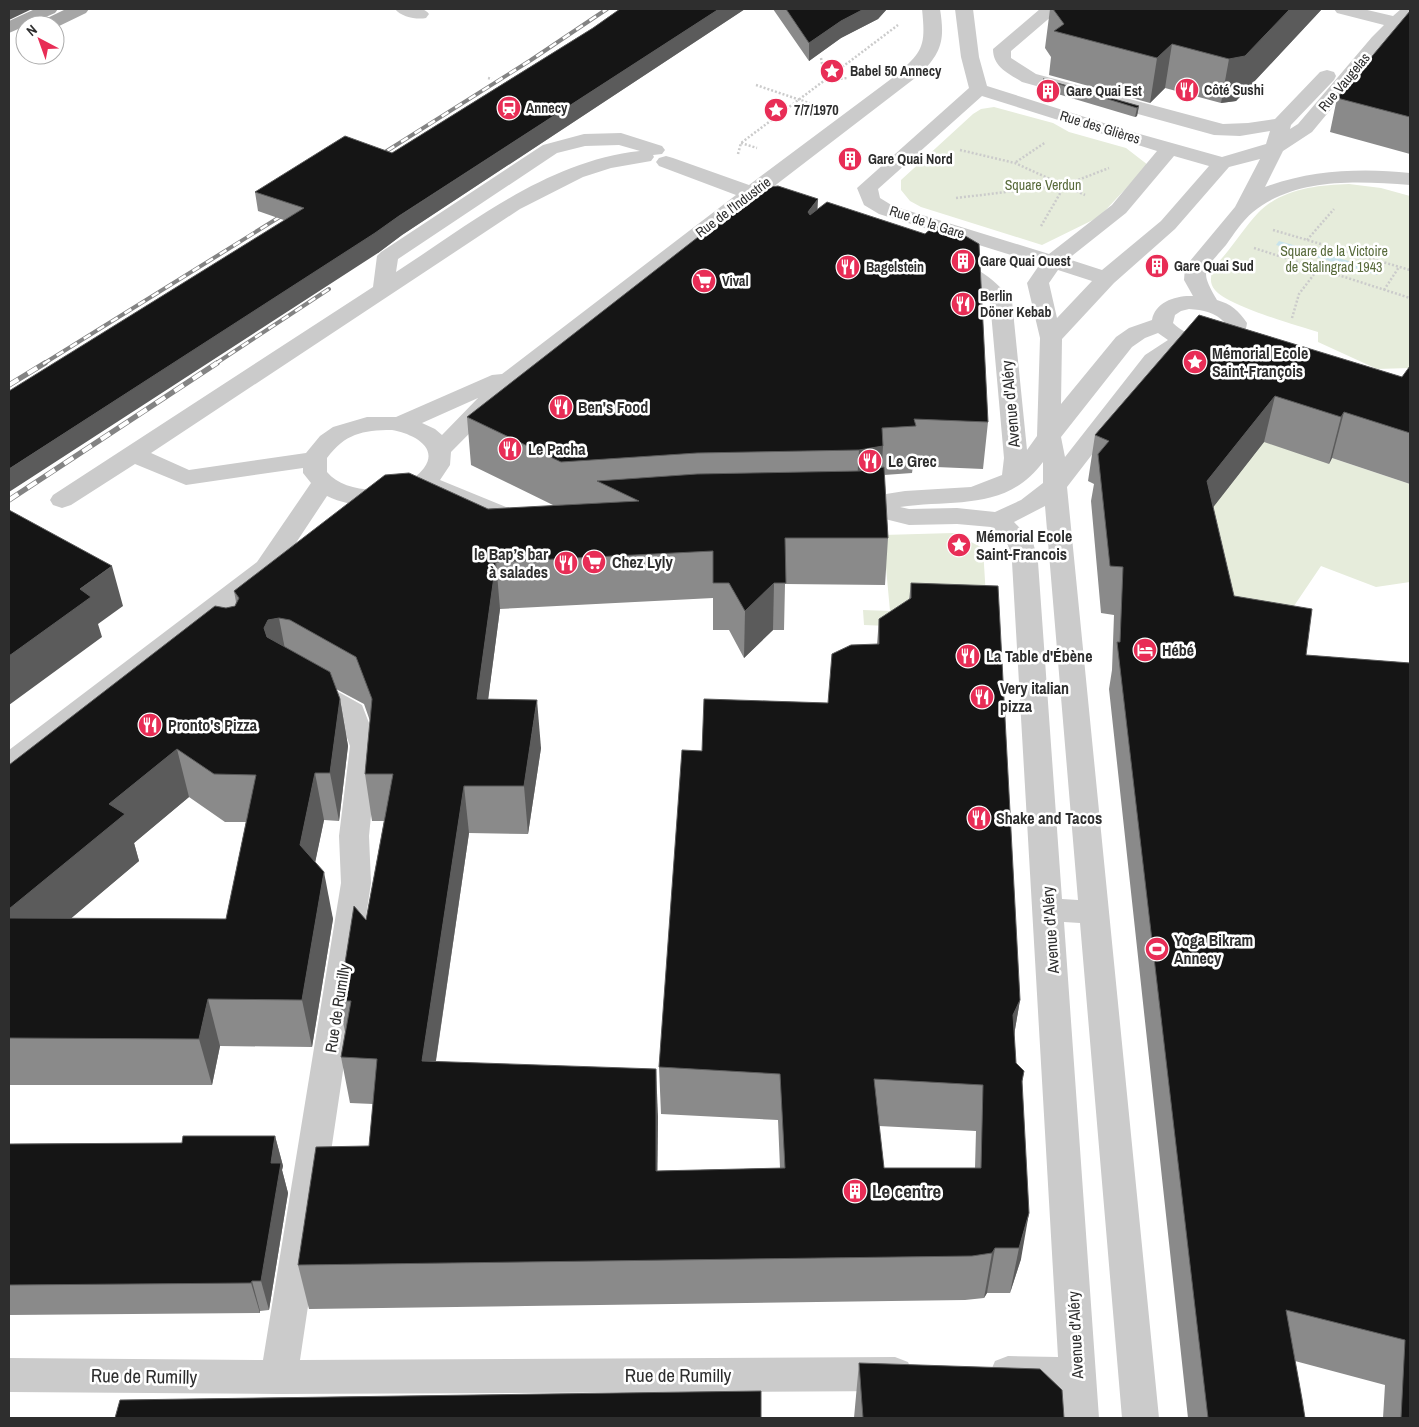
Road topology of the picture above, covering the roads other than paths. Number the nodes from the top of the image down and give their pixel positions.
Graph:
1 (48, 9) edge
2 (80, 9) edge
3 (931, 9) edge
4 (964, 9) edge
5 (1030, 9) edge
6 (1051, 9) edge
7 (1343, 9) edge
8 (65, 16) edge
9 (1401, 18) edge
10 (9, 28) edge
11 (970, 57) junction
12 (979, 90) junction
13 (1282, 123) junction
14 (1170, 148) junction
15 (1275, 148) junction
16 (655, 156) junction
17 (1222, 163) junction
18 (1410, 179) edge
19 (748, 196) junction
20 (769, 206) edge
21 (1244, 209) junction
22 (926, 259) edge
23 (1053, 261) junction
24 (1106, 278) junction
25 (382, 290) junction
26 (1208, 304) junction
27 (1162, 324) junction
28 (1051, 338) junction
29 (1184, 341) junction
30 (1211, 344) junction
31 (1238, 353) edge
32 (515, 374) junction
33 (399, 424) junction
34 (1049, 438) junction
35 (439, 451) junction
36 (133, 454) junction
37 (315, 459) junction
38 (1014, 479) junction
39 (424, 482) junction
40 (323, 483) junction
41 (1055, 486) junction
42 (378, 498) junction
43 (62, 500) dead end
44 (856, 508) junction
45 (826, 509) edge
46 (349, 515) edge
47 (998, 520) junction
48 (551, 521) edge
49 (316, 536) edge
50 (267, 567) junction
51 (1027, 603) junction
52 (1066, 603) junction
53 (192, 624) junction
54 (217, 637) edge
55 (288, 676) edge
56 (9, 765) edge
57 (1048, 910) junction
58 (1094, 912) junction
59 (975, 1373) edge
60 (925, 1374) edge
61 (1077, 1374) junction
62 (9, 1375) edge
63 (279, 1377) junction
64 (1080, 1418) edge
65 (1141, 1418) edge

1 - 10 main road
2 - 8 main road
3 - 19 street, Rue de l'Industrie
4 - 11 street
5 - 11 street
6 - 13 street, Rue des Glières
7 - 9 street
9 - 13 street, Rue Vaugelas
9 - 15 street, Rue Vaugelas
11 - 12 street
12 - 14 street, Rue des Glières
12 - 23 street, Rue de la Gare
13 - 15 street, Rue Vaugelas
14 - 17 street, Rue des Glières
14 - 23 street
15 - 17 street, Rue Vaugelas
15 - 21 street, Rue Vaugelas
16 - 19 street
16 - 25 street
16 - 25 street
17 - 24 street
18 - 21 street
19 - 20 street
19 - 32 street, Rue de l'Industrie
21 - 26 street, Rue Vaugelas
22 - 38 street, Avenue d'Aléry
23 - 24 street
23 - 28 street
24 - 28 street
25 - 36 street
26 - 27 street
26 - 30 street
27 - 29 street
27 - 34 street, Avenue d'Aléry
28 - 34 street
29 - 30 street
29 - 41 street
30 - 31 street
32 - 33 street, Rue de l'Industrie
32 - 35 street, Rue de l'Industrie
33 - 35 street
33 - 37 street
34 - 38 street, Avenue d'Aléry
34 - 41 street
35 - 39 street
36 - 37 street
36 - 43 street
37 - 40 street
38 - 44 street
39 - 42 street
39 - 48 street
40 - 42 street
40 - 50 street
41 - 47 street
41 - 52 street
42 - 46 street
44 - 45 street
44 - 47 street
47 - 51 street, Avenue d'Aléry
49 - 50 street
50 - 53 street
51 - 52 street
51 - 57 street, Avenue d'Aléry
52 - 58 street
53 - 54 street
53 - 56 street
55 - 63 street, Rue de Rumilly
57 - 58 street
57 - 61 street, Avenue d'Aléry
58 - 65 street
59 - 61 street
60 - 63 street, Rue de Rumilly
61 - 64 street, Avenue d'Aléry
62 - 63 street, Rue de Rumilly

